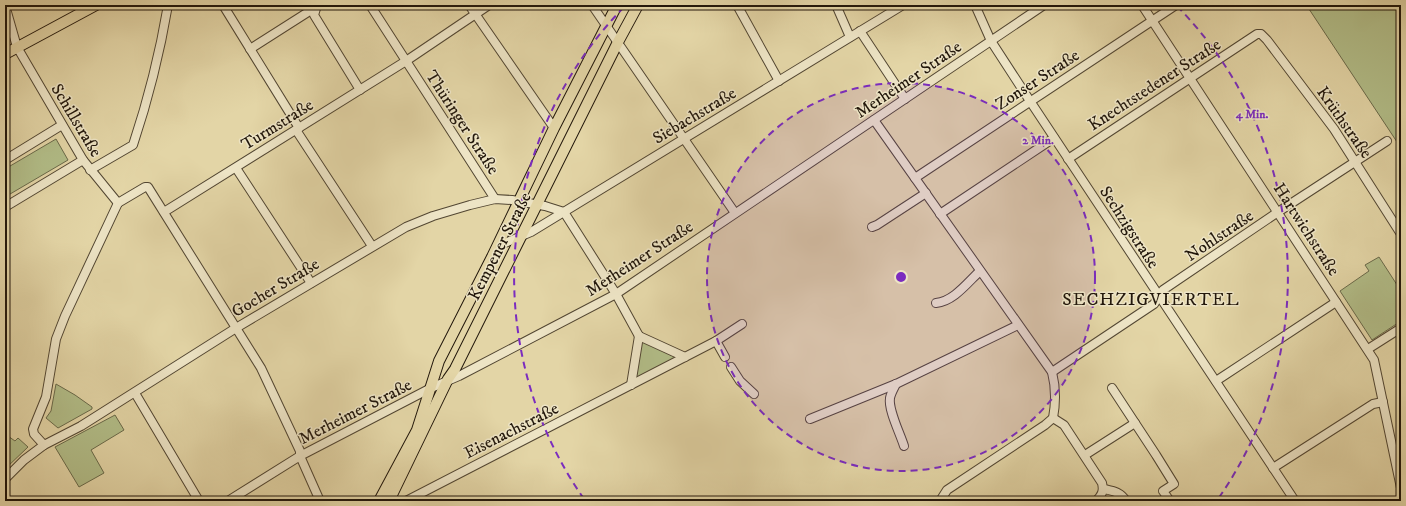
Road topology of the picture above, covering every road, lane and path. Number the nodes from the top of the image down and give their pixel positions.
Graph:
1 (5, 5) edge
2 (96, 5) edge
3 (168, 5) edge
4 (223, 5) edge
5 (370, 5) edge
6 (470, 5) edge
7 (489, 5) edge
8 (592, 5) edge
9 (617, 5) edge
10 (638, 5) edge
11 (737, 5) edge
12 (836, 5) edge
13 (903, 5) edge
14 (976, 5) edge
15 (1044, 5) edge
16 (1142, 5) edge
17 (1176, 5) edge
18 (317, 6) edge
19 (475, 14) junction
20 (1152, 21) junction
21 (606, 25) junction
22 (860, 31) junction
23 (1257, 34) joint
24 (850, 37) junction
25 (991, 41) junction
26 (618, 42) junction
27 (17, 47) junction
28 (250, 49) junction
29 (5, 54) edge
30 (406, 60) junction
31 (1190, 78) junction
32 (779, 81) junction
33 (360, 90) junction
34 (905, 99) junction
35 (1030, 102) junction
36 (874, 120) junction
37 (62, 125) junction
38 (554, 128) junction
39 (298, 129) junction
40 (1054, 138) junction
41 (684, 139) junction
42 (1387, 140) dead end
43 (1068, 159) junction
44 (5, 160) edge
45 (82, 160) junction
46 (1355, 161) junction
47 (236, 168) junction
48 (90, 170) junction
49 (915, 178) junction
50 (926, 193) junction
51 (495, 199) junction
52 (518, 201) junction
53 (118, 203) junction
54 (537, 205) junction
55 (5, 207) edge
56 (164, 212) junction
57 (564, 212) junction
58 (1278, 212) junction
59 (735, 213) junction
60 (940, 214) junction
61 (872, 228) dead end
62 (1401, 234) edge
63 (521, 237) junction
64 (372, 246) junction
65 (498, 246) junction
66 (980, 271) junction
67 (311, 283) junction
68 (616, 294) junction
69 (1159, 297) junction
70 (1336, 302) junction
71 (936, 303) dead end
72 (742, 324) dead end
73 (1018, 325) junction
74 (236, 328) junction
75 (1401, 328) edge
76 (638, 336) junction
77 (716, 341) junction
78 (1368, 349) junction
79 (685, 357) junction
80 (725, 357) dead end
81 (731, 367) dead end
82 (1052, 372) junction
83 (448, 379) junction
84 (1216, 381) junction
85 (896, 384) junction
86 (631, 385) junction
87 (430, 388) junction
88 (1112, 388) dead end
89 (135, 393) junction
90 (754, 394) dead end
91 (1383, 402) junction
92 (1053, 418) junction
93 (810, 419) dead end
94 (1135, 423) junction
95 (44, 445) junction
96 (904, 446) dead end
97 (300, 456) junction
98 (1085, 456) junction
99 (1273, 468) junction
100 (5, 479) edge
101 (1401, 488) edge
102 (1104, 489) junction
103 (199, 501) edge
104 (228, 501) edge
105 (320, 501) edge
106 (379, 501) edge
107 (389, 501) edge
108 (406, 501) edge
109 (940, 501) edge
110 (1096, 501) edge
111 (1126, 501) edge
112 (1170, 501) edge
113 (1294, 501) edge

1 - 27 street, Schillstraße
2 - 27 main road
3 - 48 street
4 - 28 street
5 - 30 street, Thüringer Straße
6 - 19 street
7 - 19 street, Turmstraße
8 - 21 street
9 - 21 main road, Kempener Straße
10 - 26 main road, Kempener Straße
11 - 32 street
12 - 24 street
13 - 22 street, Siebachstraße
14 - 25 street, Sechzigstraße
15 - 25 street, Merheimer Straße
16 - 20 street, Hartwichstraße
17 - 20 street, Zonser Straße
18 - 28 street
18 - 33 street
19 - 30 street, Turmstraße
19 - 38 street
20 - 31 street, Hartwichstraße
20 - 35 street, Zonser Straße
21 - 26 street
21 - 38 main road, Kempener Straße
22 - 24 street, Siebachstraße
22 - 34 street
23 - 31 street, Knechtstedener Straße
23 - 46 street, Krüthstraße
24 - 32 street, Siebachstraße
25 - 34 street, Merheimer Straße
25 - 35 street, Sechzigstraße
26 - 41 street
26 - 54 main road, Kempener Straße
27 - 29 main road
27 - 37 street, Schillstraße
28 - 39 street
30 - 33 street, Turmstraße
30 - 51 street, Thüringer Straße
31 - 43 street, Knechtstedener Straße
31 - 58 street, Hartwichstraße
32 - 41 street, Siebachstraße
33 - 39 street, Turmstraße
34 - 36 street, Merheimer Straße
35 - 40 street, Sechzigstraße
35 - 49 street, Zonser Straße
36 - 49 street
36 - 59 street, Merheimer Straße
37 - 44 street
37 - 45 street, Schillstraße
38 - 52 main road, Kempener Straße
39 - 47 street, Turmstraße
39 - 64 street
40 - 43 street, Sechzigstraße
40 - 60 street
41 - 57 street, Siebachstraße
41 - 59 street
42 - 46 street, Nohlstraße
43 - 69 street, Sechzigstraße
45 - 48 street, Schillstraße
45 - 55 street
46 - 58 street, Nohlstraße
46 - 62 street, Krüthstraße
47 - 56 street, Turmstraße
47 - 67 street
48 - 53 street, Schillstraße
49 - 50 street
50 - 60 street
50 - 61 street
51 - 52 street, Gocher Straße
51 - 64 street, Gocher Straße
52 - 54 street, Gocher Straße
52 - 65 main road, Kempener Straße
53 - 56 street
53 - 95 street
54 - 57 street, Gocher Straße
54 - 63 main road, Kempener Straße
56 - 74 street
57 - 63 street, Siebachstraße
57 - 68 street
58 - 69 street, Nohlstraße
58 - 70 street, Hartwichstraße
59 - 68 street, Merheimer Straße
60 - 66 street
63 - 65 street, Siebachstraße
63 - 83 main road, Kempener Straße
64 - 67 street, Gocher Straße
65 - 87 main road, Kempener Straße
66 - 71 street
66 - 73 street
67 - 74 street, Gocher Straße
68 - 76 street
68 - 83 street, Merheimer Straße
69 - 82 street, Nohlstraße
69 - 84 street, Sechzigstraße
70 - 78 street, Hartwichstraße
70 - 84 street
72 - 77 street, Eisenachstraße
73 - 82 street
73 - 85 street
74 - 89 street, Gocher Straße
74 - 97 street
75 - 78 street
76 - 79 street
76 - 86 street
77 - 79 street, Eisenachstraße
77 - 80 street
78 - 91 street, Hartwichstraße
79 - 86 street, Eisenachstraße
81 - 90 street
82 - 92 street
83 - 87 street, Merheimer Straße
83 - 107 main road, Kempener Straße
84 - 99 street, Sechzigstraße
85 - 93 street
85 - 96 street
86 - 108 street, Eisenachstraße
87 - 97 street, Merheimer Straße
87 - 106 main road, Kempener Straße
88 - 94 street
89 - 95 street, Gocher Straße
89 - 103 street
91 - 99 street
91 - 101 street, Hartwichstraße
92 - 98 street
92 - 109 street
94 - 98 street
94 - 112 street
95 - 100 street, Gocher Straße
97 - 104 street, Merheimer Straße
97 - 105 street
98 - 102 street
99 - 113 street, Sechzigstraße
102 - 110 street
102 - 111 street

